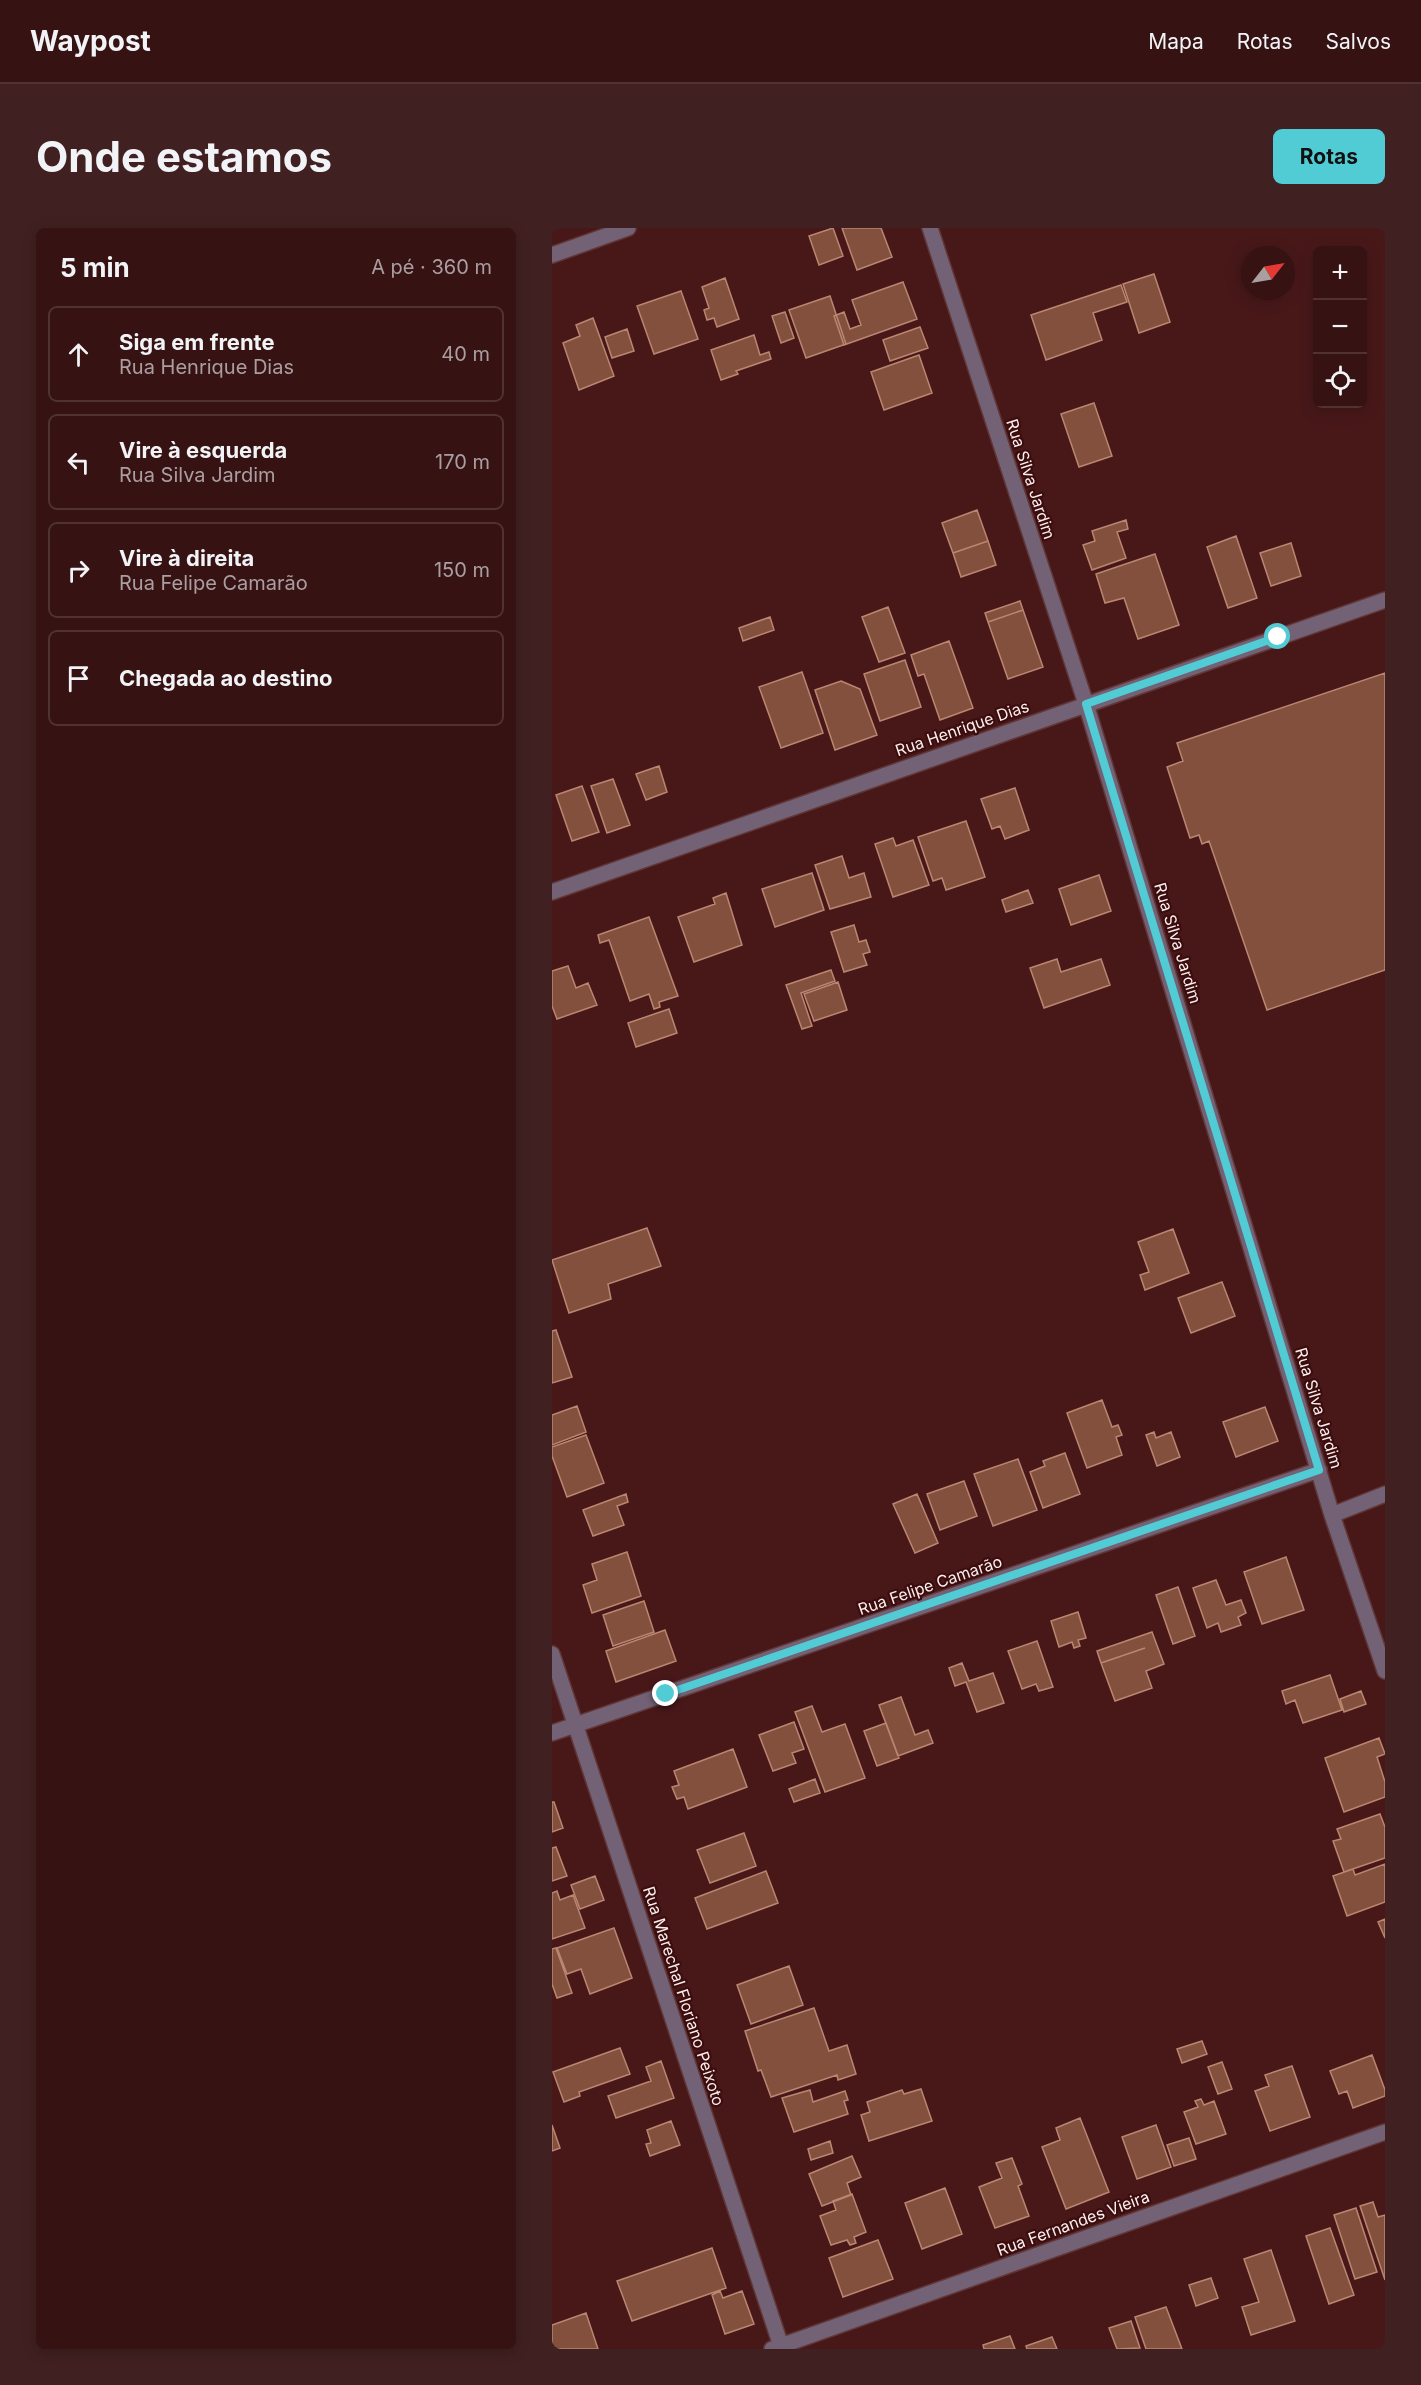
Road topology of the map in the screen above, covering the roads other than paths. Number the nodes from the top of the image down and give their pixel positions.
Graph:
1 (628, 228) edge
2 (930, 228) edge
3 (552, 255) edge
4 (1385, 600) edge
5 (1086, 704) junction
6 (552, 892) edge
7 (1319, 1470) junction
8 (1385, 1494) edge
9 (1332, 1515) junction
10 (552, 1654) edge
11 (1385, 1671) edge
12 (576, 1725) junction
13 (552, 1733) edge
14 (1385, 2132) edge
15 (778, 2348) edge

1 - 3 street
2 - 5 street, Rua Silva Jardim
4 - 5 street, Rua Henrique Dias
5 - 6 street, Rua Henrique Dias
5 - 7 street, Rua Silva Jardim
7 - 9 street, Rua Silva Jardim
7 - 12 street, Rua Felipe Camarão
8 - 9 street
9 - 11 street, Rua Silva Jardim
10 - 12 street, Rua Marechal Floriano Peixoto
12 - 13 street, Rua Felipe Camarão
12 - 15 street, Rua Marechal Floriano Peixoto
14 - 15 street, Rua Fernandes Vieira

